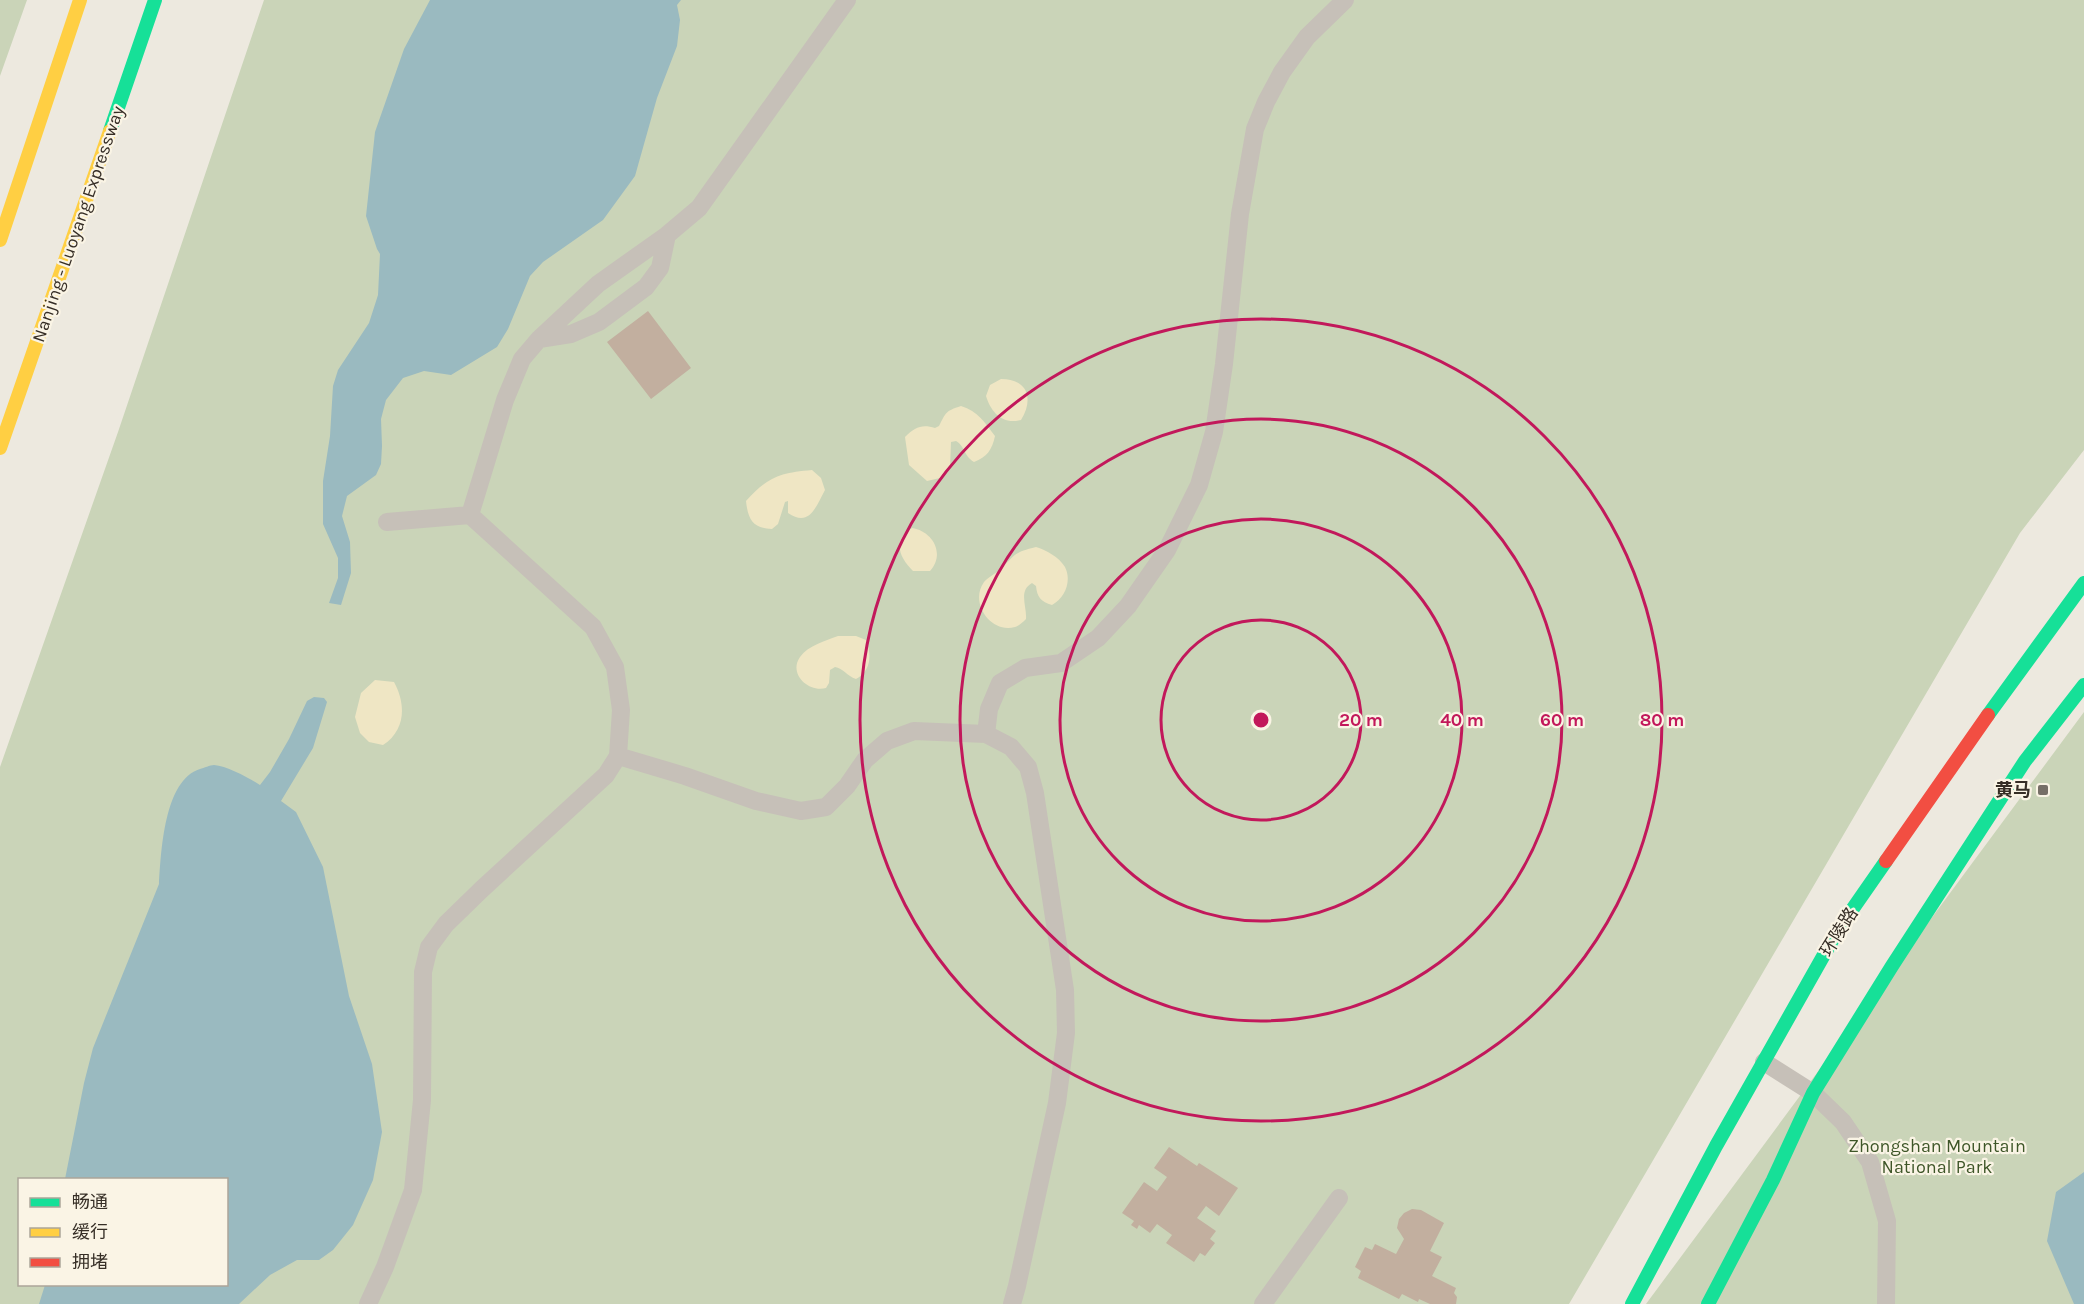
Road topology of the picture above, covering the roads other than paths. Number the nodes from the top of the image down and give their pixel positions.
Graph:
1 (81, 0) edge
2 (155, 0) edge
3 (847, 0) edge
4 (1345, 0) edge
5 (667, 235) junction
6 (0, 240) edge
7 (538, 339) junction
8 (0, 448) edge
9 (470, 515) junction
10 (387, 522) dead end
11 (2084, 583) edge
12 (2084, 685) edge
13 (986, 734) junction
14 (618, 756) junction
15 (1764, 1062) junction
16 (1813, 1093) junction
17 (1339, 1197) dead end
18 (368, 1304) edge
19 (1012, 1304) edge
20 (1263, 1304) edge
21 (1632, 1304) edge
22 (1708, 1304) edge
23 (1886, 1304) edge

1 - 6 main road
2 - 8 main road, Nanjing - Luoyang Expressway
3 - 5 lane
4 - 13 lane
5 - 7 lane
5 - 7 lane
7 - 9 lane
9 - 10 lane
9 - 14 lane
11 - 15 main road, 环陵路
12 - 16 main road
13 - 14 lane
13 - 19 lane
14 - 18 lane
15 - 16 lane
15 - 21 main road, 环陵路
16 - 22 main road
16 - 23 lane
17 - 20 lane

